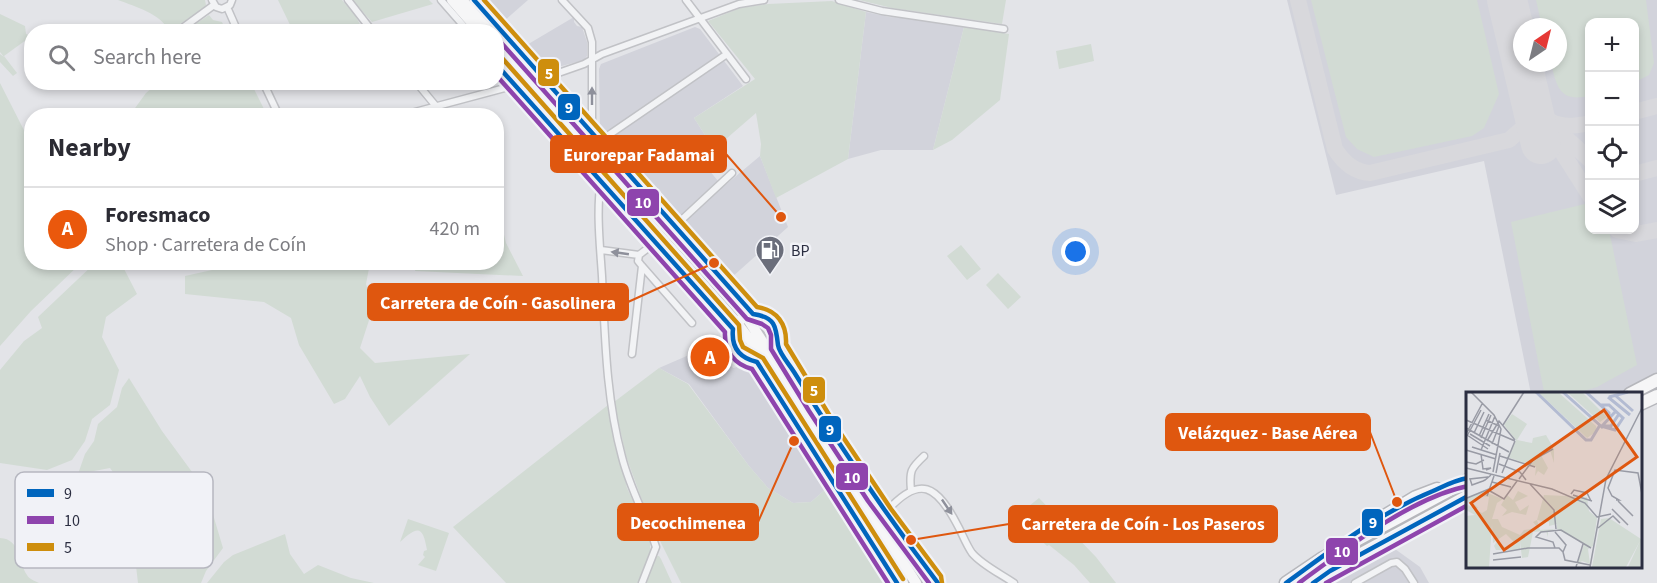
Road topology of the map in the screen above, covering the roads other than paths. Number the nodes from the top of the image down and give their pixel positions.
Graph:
1 (232, 0) edge
2 (348, 0) edge
3 (441, 0) edge
4 (452, 0) edge
5 (462, 0) edge
6 (474, 0) edge
7 (562, 0) edge
8 (686, 0) edge
9 (764, 0) edge
10 (839, 0) edge
11 (213, 3) edge
12 (227, 8) junction
13 (700, 19) junction
14 (187, 24) edge
15 (234, 24) edge
16 (367, 24) edge
17 (462, 24) edge
18 (473, 24) edge
19 (483, 24) edge
20 (496, 24) edge
21 (1005, 29) dead end
22 (504, 33) edge
23 (504, 48) edge
24 (727, 54) junction
25 (592, 59) junction
26 (504, 60) edge
27 (504, 72) edge
28 (544, 78) junction
29 (746, 79) dead end
30 (516, 85) junction
31 (504, 88) edge
32 (267, 90) edge
33 (423, 90) edge
34 (496, 90) edge
35 (435, 105) junction
36 (275, 108) edge
37 (425, 108) edge
38 (592, 132) junction
39 (600, 141) junction
40 (732, 174) dead end
41 (601, 180) junction
42 (675, 226) junction
43 (656, 242) junction
44 (601, 250) junction
45 (639, 255) junction
46 (642, 266) junction
47 (742, 321) junction
48 (692, 323) dead end
49 (632, 354) dead end
50 (768, 356) junction
51 (1657, 380) edge
52 (1634, 392) edge
53 (1657, 396) edge
54 (1642, 404) edge
55 (924, 456) dead end
56 (1466, 479) edge
57 (910, 490) junction
58 (1466, 497) edge
59 (885, 513) junction
60 (936, 582) edge
61 (642, 583) edge
62 (897, 583) edge
63 (903, 583) edge
64 (916, 583) edge
65 (1014, 583) edge
66 (1286, 583) edge
67 (1313, 583) edge
68 (1355, 583) edge
69 (1414, 583) edge

1 - 12 street
2 - 16 street
3 - 17 street
4 - 18 main road
5 - 19 main road
6 - 20 street
7 - 25 street
8 - 13 street
9 - 13 street
10 - 21 street
11 - 12 street
11 - 14 street
12 - 15 street
13 - 24 street
13 - 25 street
22 - 28 street
23 - 47 main road
24 - 29 street
24 - 39 street
25 - 28 street
38 -> 25 street
26 - 47 main road
27 - 30 street
28 - 38 street
30 - 31 street
30 - 41 street
32 - 36 street
33 - 35 street
34 - 35 street
35 - 37 street
38 - 39 street
39 - 42 street
40 - 42 street
41 - 43 street
41 - 44 street
42 - 47 street
43 - 45 street
43 - 47 street
45 -> 44 street
44 - 61 street
45 - 46 street
46 - 48 street
46 - 49 street
47 - 50 main road
47 - 50 main road
47 - 50 main road
50 - 59 street
50 - 62 street
50 - 63 main road
50 - 64 main road
51 - 52 highway
53 - 54 highway
55 - 57 street
56 - 66 highway
57 - 59 street
57 -> 65 street
58 - 67 highway
59 - 60 street
68 - 69 street

